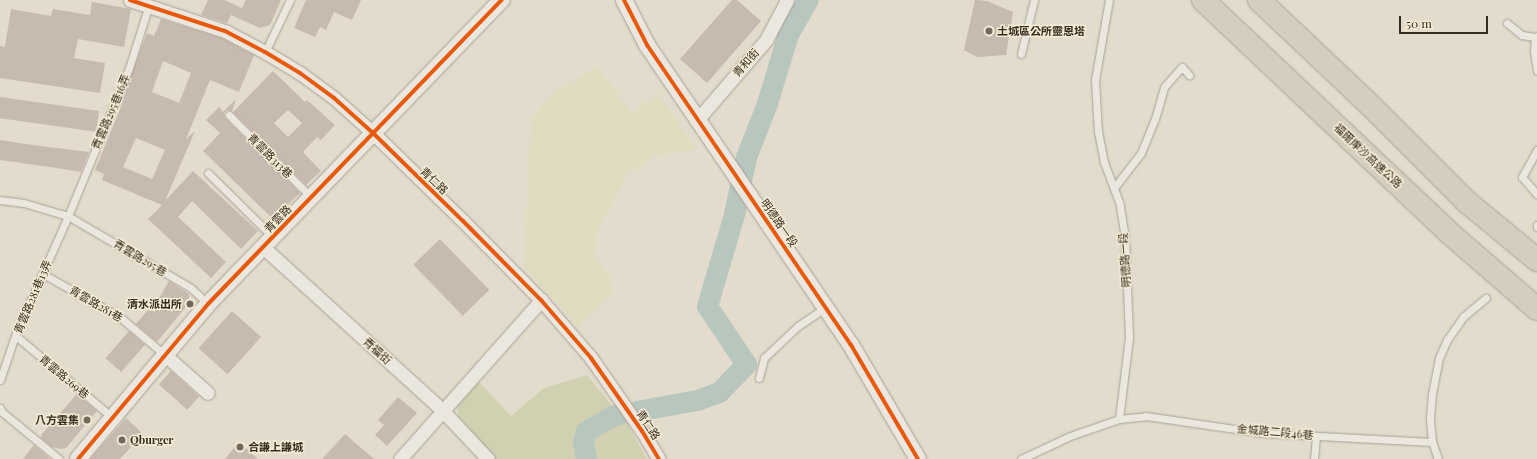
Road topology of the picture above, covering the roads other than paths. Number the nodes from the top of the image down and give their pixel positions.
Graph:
1 (130, 0) edge
2 (290, 0) edge
3 (502, 0) edge
4 (624, 0) edge
5 (787, 0) edge
6 (1034, 0) edge
7 (1109, 0) edge
8 (1203, 0) edge
9 (1259, 0) edge
10 (149, 5) junction
11 (1507, 23) dead end
12 (1536, 37) edge
13 (265, 52) junction
14 (1021, 54) dead end
15 (1537, 71) edge
16 (1189, 75) dead end
17 (229, 115) dead end
18 (697, 120) junction
19 (373, 133) junction
20 (1537, 150) edge
21 (208, 173) dead end
22 (1114, 188) junction
23 (1537, 194) edge
24 (311, 197) junction
25 (0, 200) edge
26 (68, 216) junction
27 (268, 242) junction
28 (1537, 260) edge
29 (42, 274) junction
30 (1486, 298) dead end
31 (541, 300) junction
32 (208, 304) junction
33 (826, 307) junction
34 (1537, 309) edge
35 (16, 336) junction
36 (165, 355) junction
37 (758, 378) dead end
38 (0, 380) edge
39 (208, 393) dead end
40 (0, 408) edge
41 (442, 410) junction
42 (113, 418) junction
43 (1119, 419) junction
44 (1316, 436) junction
45 (1432, 442) junction
46 (919, 458) edge
47 (59, 459) edge
48 (78, 459) edge
49 (400, 459) edge
50 (488, 459) edge
51 (659, 459) edge
52 (1021, 459) edge
53 (1314, 459) edge
54 (1438, 459) edge

1 - 10 street, 青仁路
2 - 13 lane
3 - 19 street, 青雲路
4 - 18 street, 明德路一段
5 - 18 street, 青和街
6 - 14 lane
7 - 22 lane, 明德路一段
8 - 34 highway, 福爾摩沙高速公路
9 - 28 highway
10 - 13 street, 青仁路
10 - 26 lane, 青雲路295巷16弄
11 - 12 lane
12 - 15 lane
13 - 19 street, 青仁路
16 - 22 lane
17 - 24 lane, 青雲路313巷
18 - 33 street, 明德路一段
19 - 24 street, 青雲路
19 - 31 street, 青仁路
20 - 23 lane
21 - 27 lane
22 - 43 lane, 明德路一段
24 - 27 street, 青雲路
25 - 26 lane, 青雲路295巷
26 - 29 lane, 青雲路281巷13弄
26 - 32 lane, 青雲路295巷
27 - 32 street, 青雲路
27 - 41 street, 青福街
29 - 35 lane, 青雲路281巷13弄
29 - 36 lane, 青雲路281巷
30 - 45 lane
31 - 41 street
31 - 51 street, 青仁路
32 - 36 street, 青雲路
33 - 37 lane
33 - 46 street, 明德路一段
35 - 38 lane, 青雲路281巷13弄
35 - 42 lane, 青雲路269巷
36 - 39 street
36 - 42 street, 青雲路
40 - 47 lane
41 - 49 street
41 - 50 street, 青福街
42 - 48 street, 青雲路
43 - 44 lane, 金城路二段46巷
43 - 52 lane
44 - 45 lane, 金城路二段46巷
44 - 53 lane
45 - 54 lane

